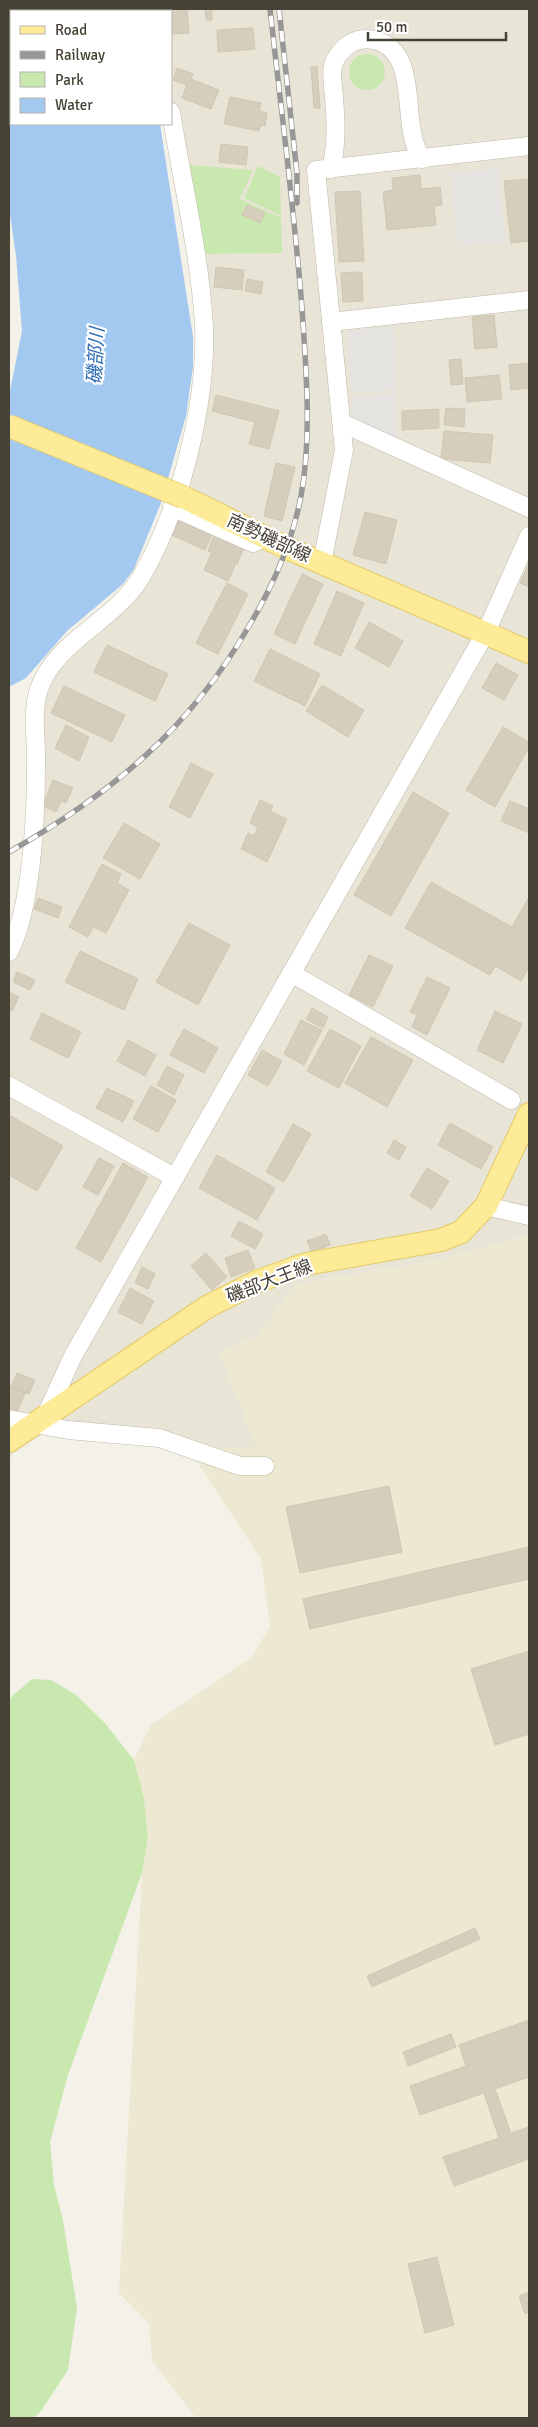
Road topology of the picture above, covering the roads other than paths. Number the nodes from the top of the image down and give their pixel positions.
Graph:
1 (172, 118) edge
2 (529, 146) edge
3 (422, 159) junction
4 (323, 170) junction
5 (529, 300) edge
6 (331, 322) junction
7 (342, 423) junction
8 (9, 426) edge
9 (177, 502) junction
10 (529, 508) edge
11 (529, 536) edge
12 (322, 563) junction
13 (486, 632) junction
14 (529, 652) edge
15 (9, 952) edge
16 (291, 973) junction
17 (9, 1086) edge
18 (511, 1100) dead end
19 (529, 1114) edge
20 (174, 1177) junction
21 (486, 1206) junction
22 (529, 1216) edge
23 (9, 1418) edge
24 (40, 1419) junction
25 (9, 1441) edge
26 (265, 1466) dead end

1 - 9 street
2 - 3 street
3 - 4 street
3 - 4 street
4 - 6 street
5 - 6 street
6 - 7 street
7 - 10 street
7 - 12 street
8 - 9 main road, 南勢磯部線, bridge
9 - 12 main road, 南勢磯部線
9 - 15 street
11 - 13 street
12 - 13 main road, 南勢磯部線
13 - 14 main road, 南勢磯部線
13 - 16 street
16 - 18 street
16 - 20 street
17 - 20 street
19 - 21 main road, 磯部大王線
20 - 24 street
21 - 22 street
21 - 24 main road, 磯部大王線
23 - 24 street
24 - 25 main road, 磯部大王線
24 - 26 street

